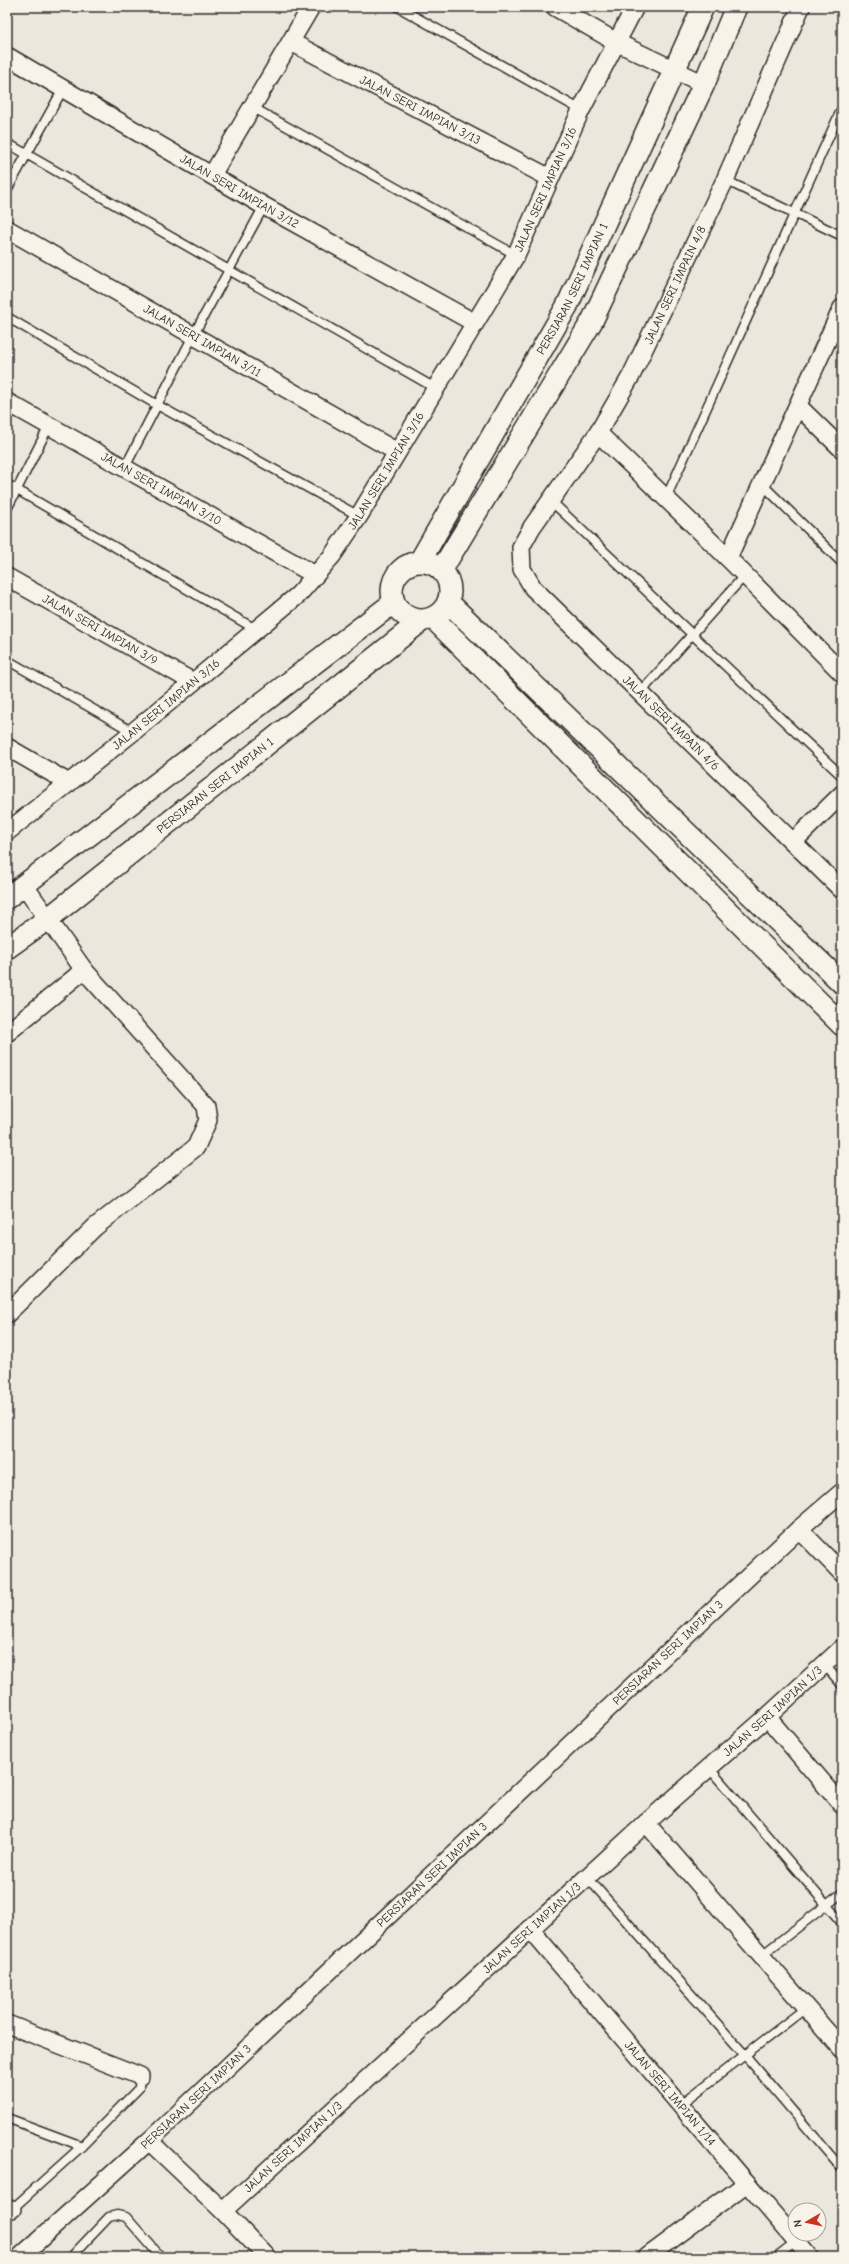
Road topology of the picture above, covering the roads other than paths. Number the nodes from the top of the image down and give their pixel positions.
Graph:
1 (311, 7) edge
2 (398, 7) edge
3 (555, 7) edge
4 (635, 7) edge
5 (704, 7) edge
6 (736, 7) edge
7 (801, 7) edge
8 (291, 42) junction
9 (618, 43) junction
10 (7, 56) edge
11 (676, 70) junction
12 (704, 84) junction
13 (63, 89) junction
14 (252, 107) junction
15 (842, 108) edge
16 (582, 110) junction
17 (7, 144) edge
18 (26, 154) junction
19 (212, 175) junction
20 (550, 178) junction
21 (725, 180) junction
22 (7, 190) edge
23 (264, 206) junction
24 (795, 212) junction
25 (7, 230) edge
26 (842, 236) edge
27 (516, 255) junction
28 (229, 272) junction
29 (842, 308) edge
30 (7, 317) edge
31 (473, 322) junction
32 (194, 334) junction
33 (837, 336) edge
34 (435, 388) junction
35 (7, 402) edge
36 (159, 406) junction
37 (798, 406) junction
38 (49, 426) junction
39 (598, 433) junction
40 (842, 449) edge
41 (397, 452) junction
42 (124, 470) junction
43 (7, 484) edge
44 (762, 484) junction
45 (18, 490) junction
46 (666, 498) junction
47 (550, 500) junction
48 (7, 509) edge
49 (359, 516) junction
50 (521, 547) joint
51 (728, 558) junction
52 (420, 561) junction
53 (842, 563) edge
54 (442, 569) junction
55 (745, 575) junction
56 (315, 576) junction
57 (7, 577) edge
58 (394, 602) junction
59 (448, 602) junction
60 (427, 619) junction
61 (257, 630) junction
62 (692, 632) junction
63 (7, 660) edge
64 (842, 673) edge
65 (193, 682) junction
66 (641, 692) junction
67 (133, 732) junction
68 (7, 747) edge
69 (842, 776) edge
70 (68, 783) junction
71 (842, 794) edge
72 (7, 832) edge
73 (794, 842) junction
74 (24, 885) junction
75 (842, 890) edge
76 (7, 898) edge
77 (49, 918) junction
78 (7, 948) edge
79 (84, 970) junction
80 (842, 984) edge
81 (842, 1025) edge
82 (7, 1033) edge
83 (7, 1314) edge
84 (842, 1492) edge
85 (799, 1529) junction
86 (842, 1573) edge
87 (842, 1648) edge
88 (824, 1664) junction
89 (842, 1685) edge
90 (767, 1717) junction
91 (708, 1768) junction
92 (842, 1806) edge
93 (646, 1822) junction
94 (587, 1877) junction
95 (842, 1893) edge
96 (828, 1906) junction
97 (842, 1923) edge
98 (530, 1929) junction
99 (762, 1955) junction
100 (807, 2007) junction
101 (7, 2024) edge
102 (842, 2049) edge
103 (745, 2055) junction
104 (140, 2076) joint
105 (680, 2105) junction
106 (7, 2118) edge
107 (149, 2141) junction
108 (82, 2146) junction
109 (842, 2169) edge
110 (747, 2184) junction
111 (9, 2210) edge
112 (223, 2211) junction
113 (787, 2230) edge
114 (796, 2242) edge
115 (798, 2242) edge
116 (20, 2257) edge
117 (71, 2257) edge
118 (161, 2257) edge
119 (267, 2257) edge
120 (647, 2257) edge
121 (776, 2257) edge
122 (810, 2257) edge

1 - 8 street
2 - 16 lane
3 - 9 street
4 - 9 street, JALAN SERI IMPIAN 3/16
5 - 11 street, PERSIARAN SERI IMPIAN 1
6 - 12 street
7 - 21 street, JALAN SERI IMPAIN 4/8
8 - 14 street
8 - 20 street, JALAN SERI IMPIAN 3/13
9 - 11 street
9 - 16 street, JALAN SERI IMPIAN 3/16
10 - 13 street, JALAN SERI IMPIAN 3/12
11 - 12 street
11 - 52 street, PERSIARAN SERI IMPIAN 1
12 - 54 street
13 - 18 lane
13 - 19 street, JALAN SERI IMPIAN 3/12
14 - 19 street
14 - 27 lane
15 - 24 lane
16 - 20 street, JALAN SERI IMPIAN 3/16
17 - 18 lane
18 - 22 lane
18 - 28 lane
19 - 23 street, JALAN SERI IMPIAN 3/12
20 - 27 street, JALAN SERI IMPIAN 3/16
21 - 24 lane
21 - 39 street, JALAN SERI IMPAIN 4/8
23 - 28 lane
23 - 31 street, JALAN SERI IMPIAN 3/12
24 - 26 lane
24 - 46 lane
25 - 32 street, JALAN SERI IMPIAN 3/11
27 - 31 street, JALAN SERI IMPIAN 3/16
28 - 32 lane
28 - 34 lane
29 - 33 street
30 - 36 lane
31 - 34 street, JALAN SERI IMPIAN 3/16
32 - 36 lane
32 - 41 street, JALAN SERI IMPIAN 3/11
33 - 37 street
34 - 41 street, JALAN SERI IMPIAN 3/16
35 - 38 street, JALAN SERI IMPIAN 3/10
36 - 42 lane
36 - 49 lane
37 - 40 street
37 - 44 street
38 - 42 street, JALAN SERI IMPIAN 3/10
38 - 45 lane
39 - 46 street
39 - 47 street, JALAN SERI IMPAIN 4/8
41 - 49 street, JALAN SERI IMPIAN 3/16
42 - 56 street, JALAN SERI IMPIAN 3/10
43 - 45 lane
44 - 51 street
44 - 53 lane
45 - 48 lane
45 - 61 lane
46 - 51 street
47 - 50 street, JALAN SERI IMPAIN 4/8
47 - 62 lane
49 - 56 street, JALAN SERI IMPIAN 3/16
50 - 66 street, JALAN SERI IMPAIN 4/6
51 - 55 street
52 - 54 street
52 - 58 street
54 - 59 street
55 - 62 lane
55 - 64 street
56 - 61 street, JALAN SERI IMPIAN 3/16
57 - 65 street, JALAN SERI IMPIAN 3/9
58 - 60 street
58 - 74 street
59 - 60 street
59 - 80 street
60 - 77 street, PERSIARAN SERI IMPIAN 1
60 - 81 street
61 - 65 street, JALAN SERI IMPIAN 3/16
62 - 66 lane
62 - 69 lane
63 - 67 lane
65 - 67 street, JALAN SERI IMPIAN 3/16
66 - 73 street, JALAN SERI IMPAIN 4/6
67 - 70 street, JALAN SERI IMPIAN 3/16
68 - 70 street
70 - 72 street, JALAN SERI IMPIAN 3/16
71 - 73 street
73 - 75 street, JALAN SERI IMPAIN 4/6
74 - 76 street
74 - 77 street
77 - 78 street, PERSIARAN SERI IMPIAN 1
77 - 79 street
79 - 82 street
79 - 83 street
84 - 85 street, PERSIARAN SERI IMPIAN 3
85 - 86 street
85 - 107 street, PERSIARAN SERI IMPIAN 3
87 - 88 street, JALAN SERI IMPIAN 1/3
88 - 89 lane
88 - 90 street, JALAN SERI IMPIAN 1/3
90 - 91 street, JALAN SERI IMPIAN 1/3
90 - 92 street
91 - 93 street, JALAN SERI IMPIAN 1/3
91 - 96 lane
93 - 94 street, JALAN SERI IMPIAN 1/3
93 - 99 street
94 - 98 street, JALAN SERI IMPIAN 1/3
94 - 103 lane
95 - 96 lane
96 - 97 lane
96 - 99 lane
98 - 105 street, JALAN SERI IMPIAN 1/14
98 - 112 street, JALAN SERI IMPIAN 1/3
99 - 100 street
100 - 102 street
100 - 103 lane
101 - 104 street
103 - 105 lane
103 - 109 lane
104 - 108 lane
105 - 110 street, JALAN SERI IMPIAN 1/14
106 - 108 lane
107 - 112 street
107 - 116 street, PERSIARAN SERI IMPIAN 3
108 - 111 lane
110 - 113 street, JALAN SERI IMPIAN 1/14
110 - 120 street
112 - 119 street
114 - 121 lane
115 - 122 street, JALAN SERI IMPIAN 1/14
117 - 118 lane

